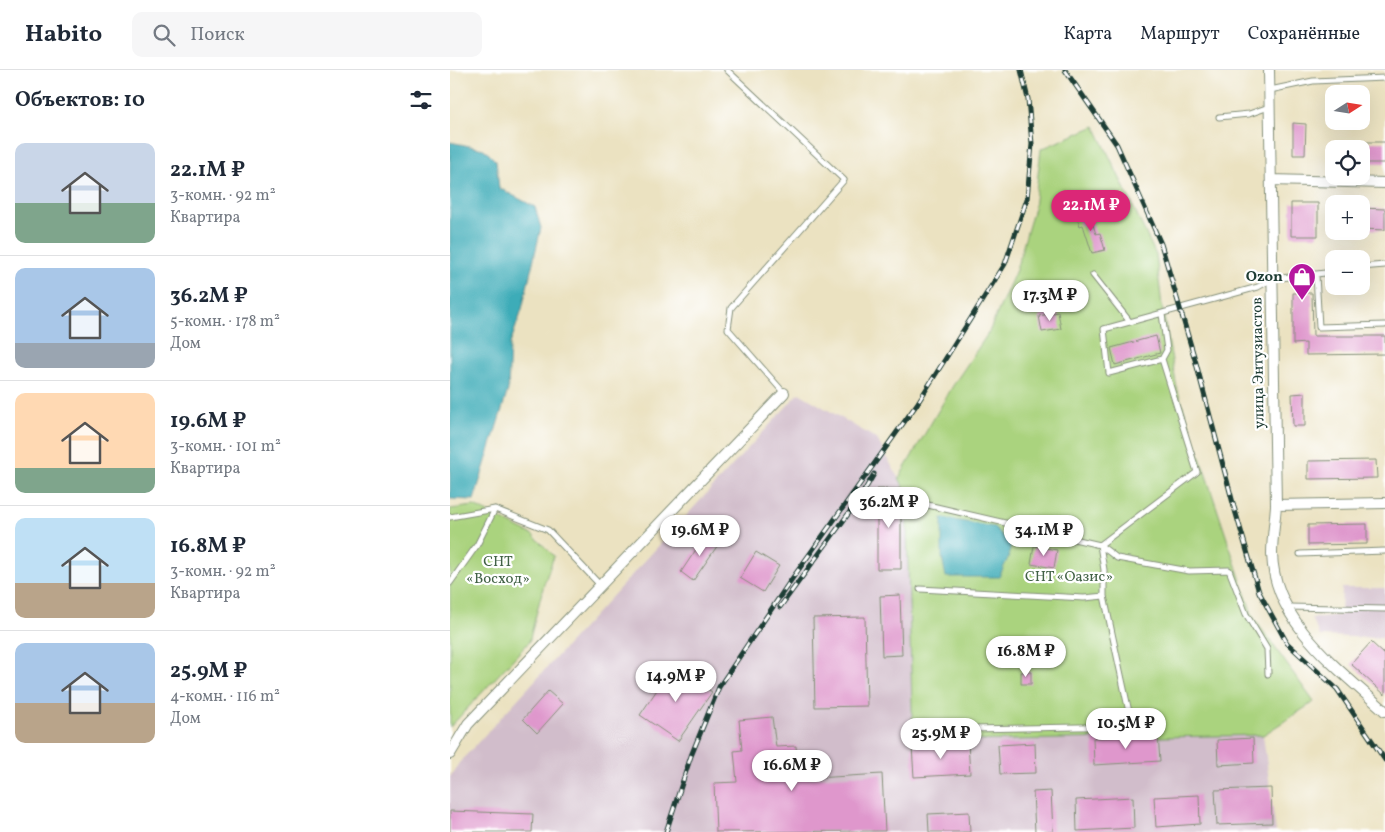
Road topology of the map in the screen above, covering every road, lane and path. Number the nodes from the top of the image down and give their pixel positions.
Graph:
1 (727, 70) edge
2 (1270, 70) edge
3 (1385, 78) edge
4 (1270, 90) junction
5 (1270, 106) junction
6 (1219, 117) dead end
7 (1271, 180) junction
8 (1385, 183) edge
9 (1385, 265) edge
10 (1370, 266) edge
11 (1325, 274) edge
12 (1093, 275) dead end
13 (1316, 275) junction
14 (1272, 280) junction
15 (1162, 314) junction
16 (1130, 322) junction
17 (1385, 325) edge
18 (1162, 358) junction
19 (784, 393) joint
20 (915, 502) dead end
21 (1385, 503) edge
22 (1276, 505) junction
23 (495, 509) junction
24 (450, 517) edge
25 (1100, 546) junction
26 (1385, 551) edge
27 (1300, 554) dead end
28 (450, 583) edge
29 (600, 585) junction
30 (920, 589) dead end
31 (1104, 596) junction
32 (1287, 607) junction
33 (1385, 609) edge
34 (1268, 674) dead end
35 (1385, 711) edge
36 (921, 730) dead end
37 (450, 754) edge

1 - 19 lane
2 - 4 street, улица Энтузиастов
3 - 4 lane
4 - 5 street, улица Энтузиастов
5 - 6 lane
5 - 7 street, улица Энтузиастов
7 - 8 street
7 - 14 street, улица Энтузиастов
9 - 10 lane
11 - 13 lane
12 - 16 lane
13 - 14 lane
13 - 17 lane
14 - 15 lane
14 - 22 street, улица Энтузиастов
15 - 16 lane
15 - 18 lane
16 - 18 lane
18 - 25 lane
19 - 29 street
20 - 25 lane
21 - 22 street
22 - 32 street, улица Энтузиастов
23 - 24 lane
23 - 28 lane
23 - 29 lane
25 - 31 lane
25 - 34 lane
26 - 27 lane
29 - 37 street
30 - 31 lane
31 - 36 lane
32 - 33 lane
32 - 35 street, улица Энтузиастов

